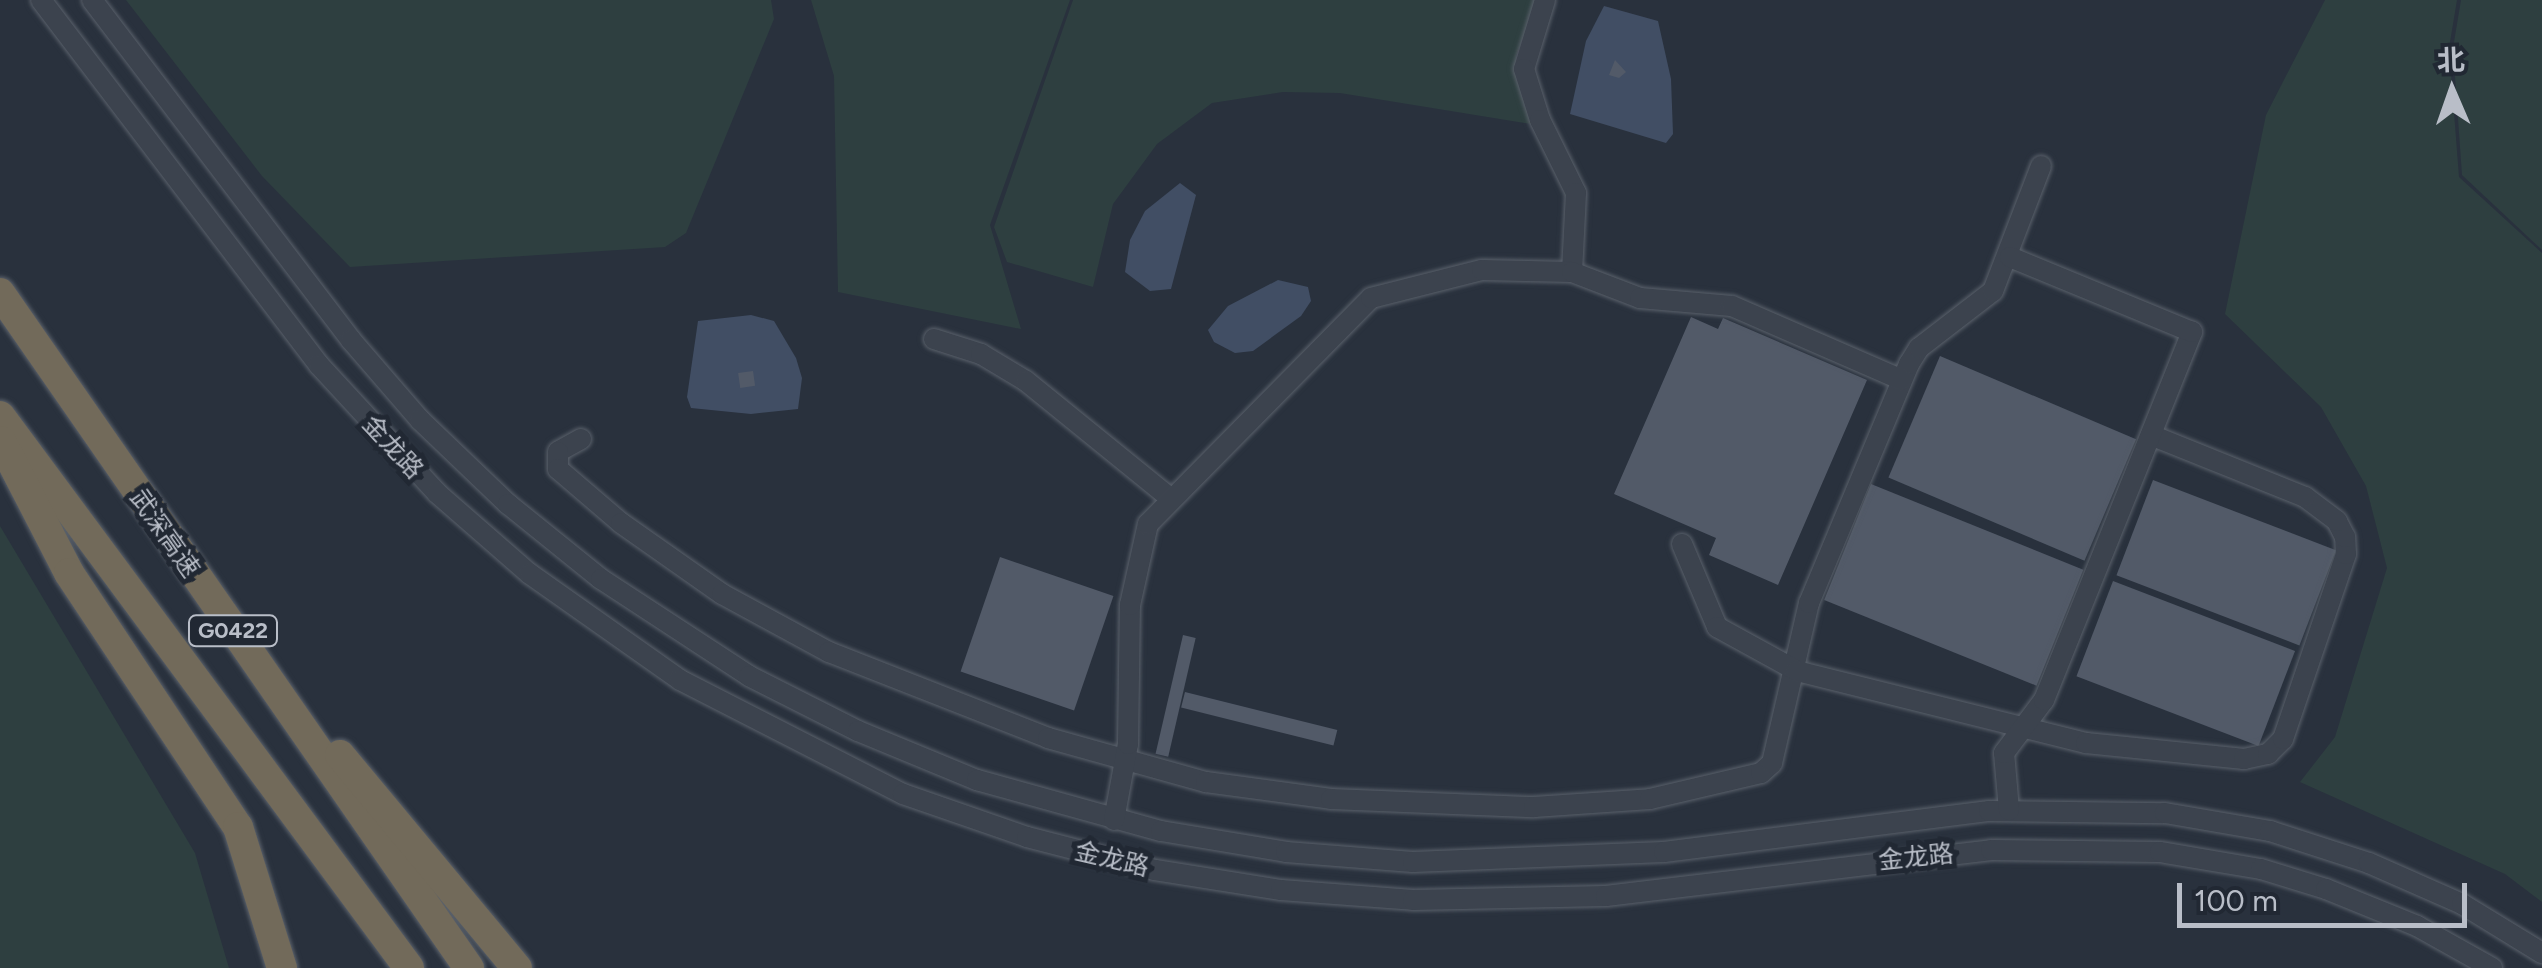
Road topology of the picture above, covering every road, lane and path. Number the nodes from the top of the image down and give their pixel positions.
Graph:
1 (41, 0) edge
2 (92, 0) edge
3 (1545, 0) edge
4 (2041, 166) dead end
5 (2010, 257) junction
6 (1572, 272) junction
7 (0, 293) edge
8 (934, 339) dead end
9 (1902, 380) junction
10 (0, 416) edge
11 (2150, 435) junction
12 (0, 438) edge
13 (581, 439) dead end
14 (1170, 498) junction
15 (1682, 544) dead end
16 (237, 636) junction
17 (1798, 671) junction
18 (2023, 728) junction
19 (1126, 761) junction
20 (2009, 810) junction
21 (1114, 820) junction
22 (2542, 953) edge
23 (282, 968) edge
24 (409, 968) edge
25 (469, 968) edge
26 (517, 968) edge
27 (2492, 968) edge

1 - 27 street, 金龙路
2 - 21 street, 金龙路
3 - 6 street
4 - 5 street
5 - 9 street
5 - 11 street
6 - 9 street
6 - 14 street
7 - 16 highway, 武深高速 / G0422
8 - 14 street
9 - 17 street
10 - 24 highway, G0422
11 - 18 street
11 - 18 street
12 - 23 highway
13 - 19 street
14 - 19 street
15 - 17 street
16 - 25 highway, 武深高速 / G0422
16 - 26 highway
17 - 18 street
17 - 19 street
18 - 20 street
19 - 21 street
20 - 21 street, 金龙路
20 - 22 street, 金龙路

